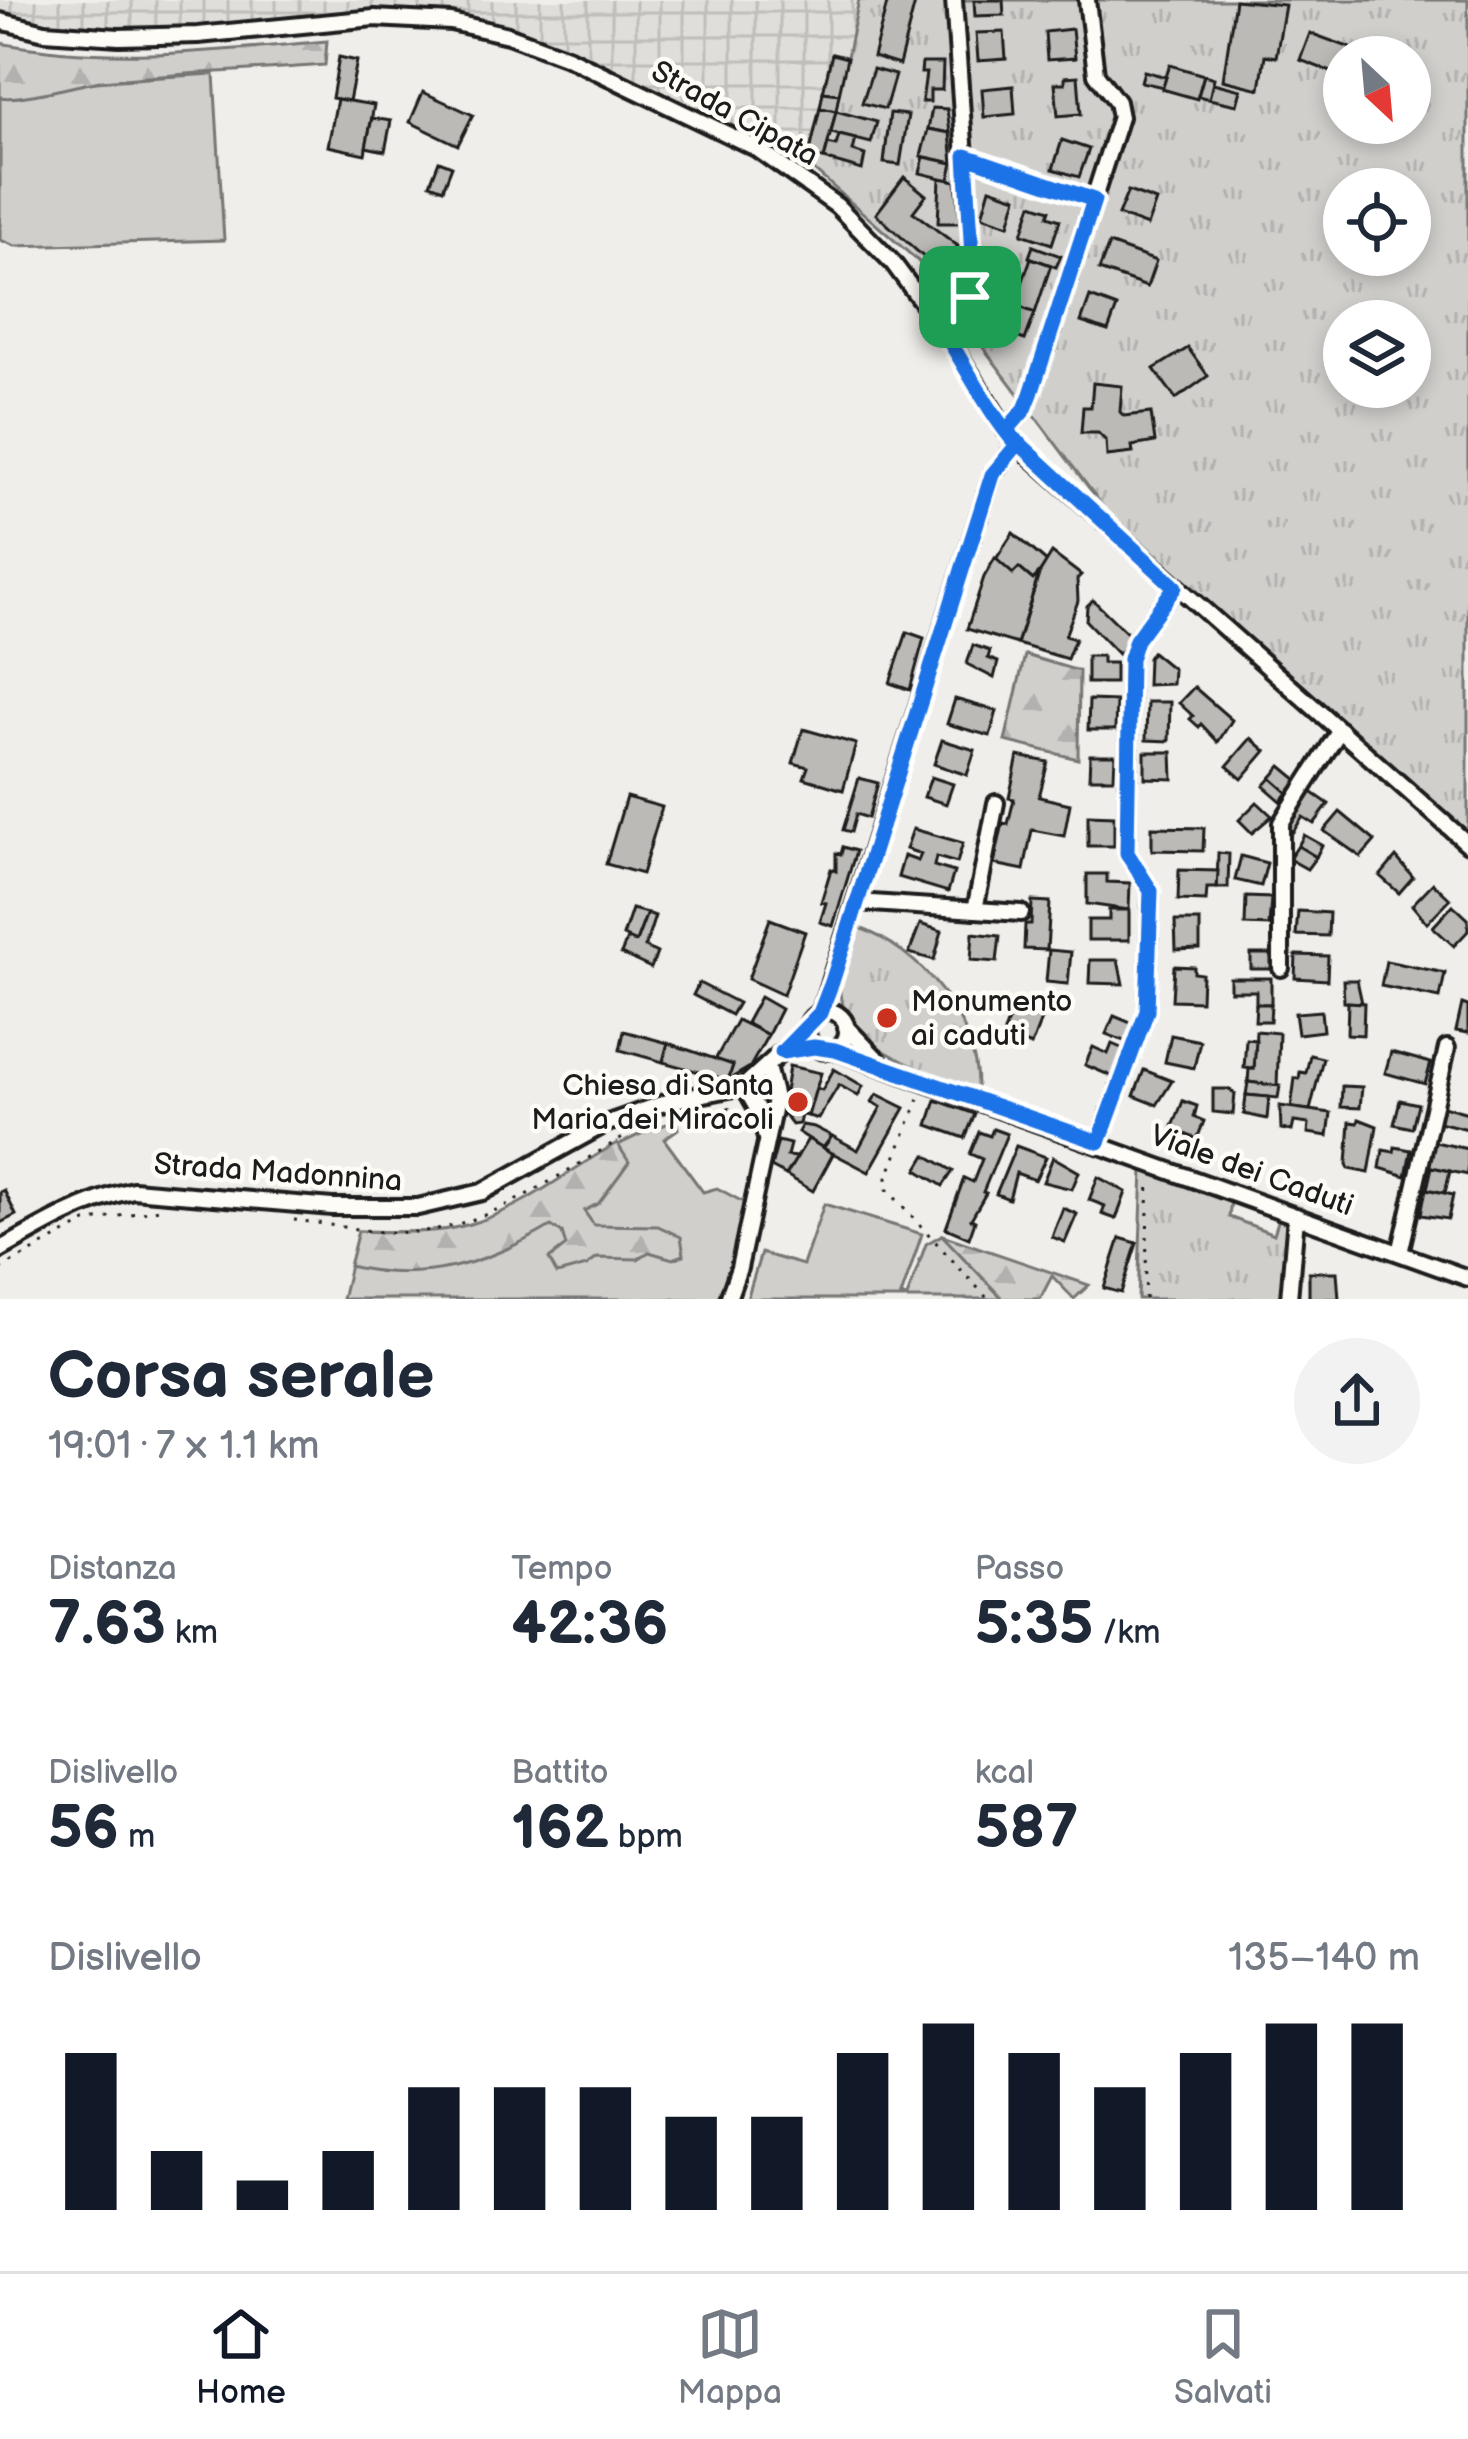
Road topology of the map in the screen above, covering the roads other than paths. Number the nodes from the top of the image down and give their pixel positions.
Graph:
1 (954, 0) edge
2 (1087, 0) edge
3 (0, 21) edge
4 (966, 156) junction
5 (1094, 200) junction
6 (945, 334) junction
7 (1006, 431) junction
8 (1017, 445) junction
9 (1175, 587) junction
10 (1340, 730) junction
11 (996, 803) dead end
12 (1468, 844) edge
13 (857, 902) junction
14 (975, 910) junction
15 (1021, 913) dead end
16 (1281, 968) dead end
17 (832, 982) junction
18 (820, 1013) junction
19 (842, 1021) junction
20 (807, 1029) junction
21 (814, 1047) junction
22 (1448, 1048) dead end
23 (835, 1050) junction
24 (782, 1052) junction
25 (883, 1064) junction
26 (766, 1067) junction
27 (744, 1086) junction
28 (765, 1141) junction
29 (1099, 1142) junction
30 (1296, 1216) junction
31 (0, 1250) edge
32 (1400, 1253) junction
33 (1468, 1278) edge
34 (728, 1299) edge
35 (1289, 1299) edge

1 - 4 street
2 - 5 street
3 - 6 street, Strada Cipata
4 - 5 lane
4 - 6 street
5 - 7 street
6 - 7 street, Strada Cipata
7 - 8 street, Strada Cipata
8 - 9 street, Strada Cipata
8 - 13 street
9 - 10 street, Strada Cipata
9 - 29 street
10 - 12 street, Strada Cipata
10 - 16 street
11 - 14 street
13 - 14 street
13 - 17 street
14 - 15 street
17 - 18 street
17 - 19 street
18 - 19 street
18 - 20 street
19 - 23 street
19 - 25 street, Viale dei Caduti
20 - 21 street
20 - 24 street
21 - 23 street
21 - 24 street
22 - 32 street
23 - 25 street, Viale dei Caduti
24 - 26 street
25 - 29 street, Viale dei Caduti
26 - 27 street
26 - 28 street
27 - 28 street
27 - 31 street, Strada Madonnina
28 - 34 street
29 - 30 street, Viale dei Caduti
30 - 32 street, Viale dei Caduti
30 - 35 street
32 - 33 street, Viale dei Caduti

